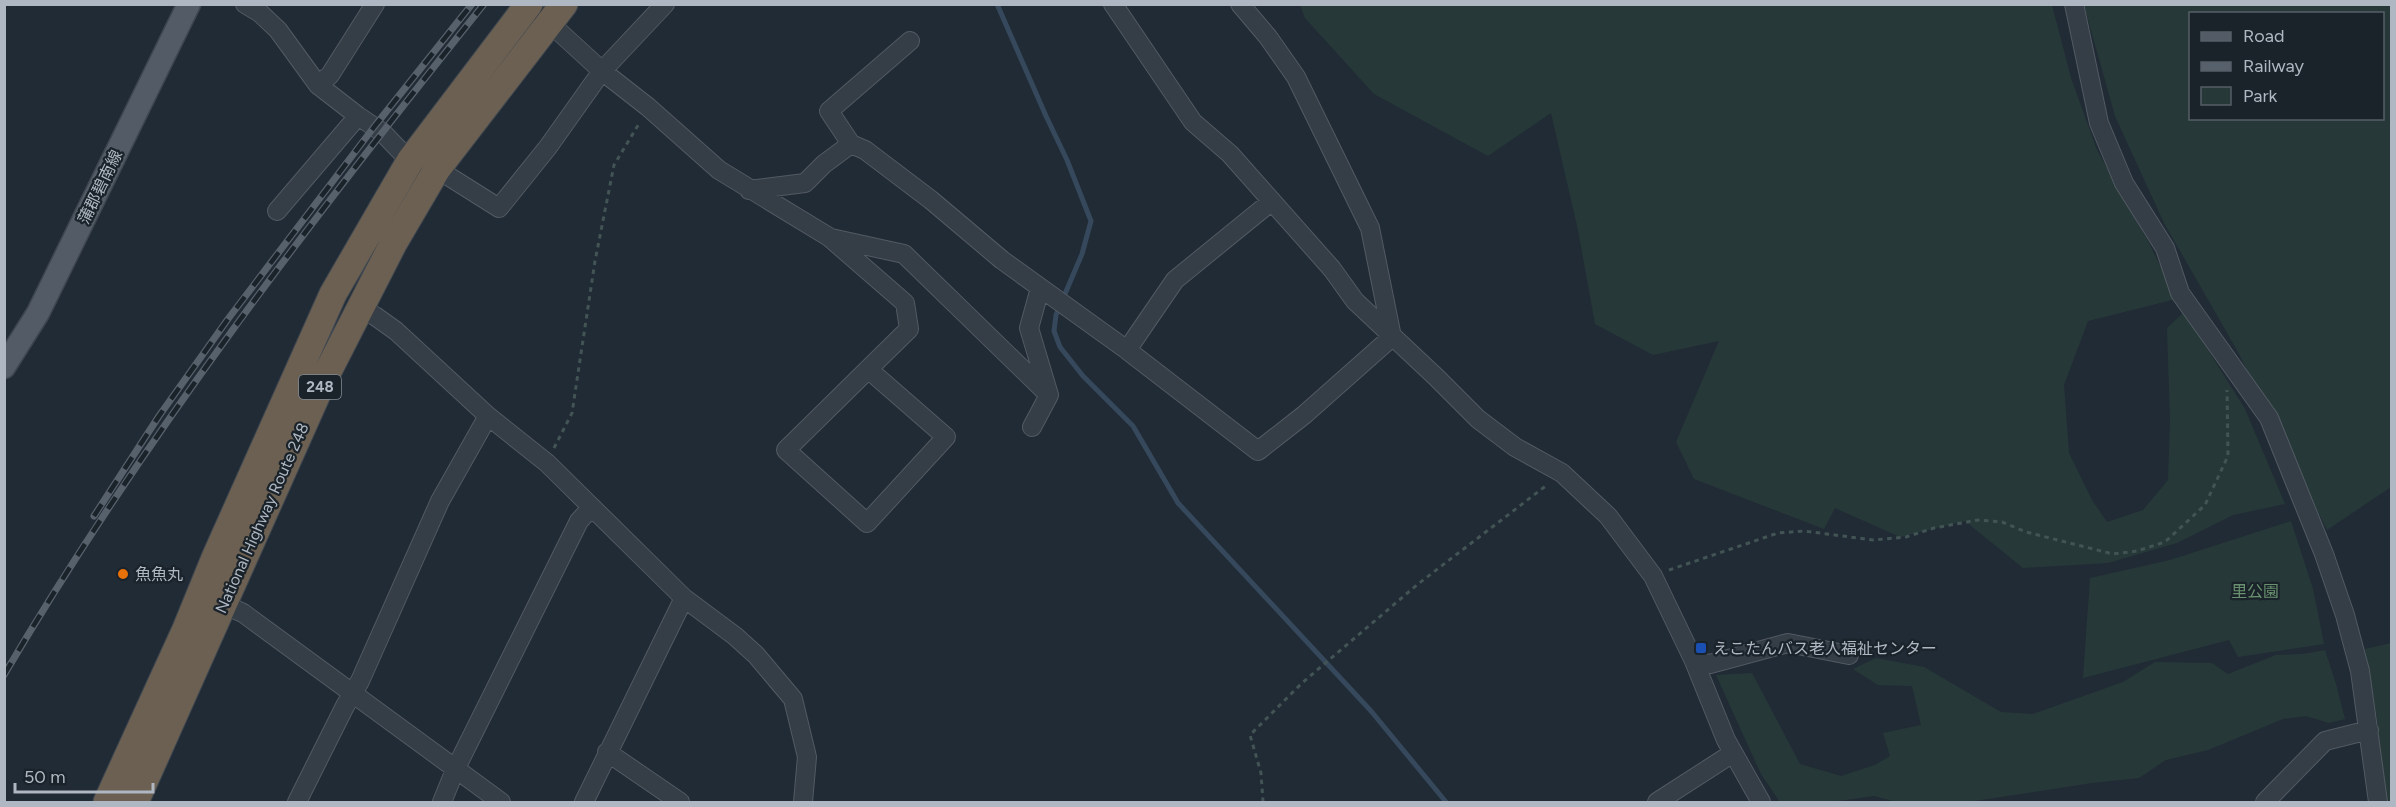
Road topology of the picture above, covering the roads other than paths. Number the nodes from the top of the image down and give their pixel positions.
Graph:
1 (189, 4) edge
2 (245, 4) edge
3 (375, 4) edge
4 (530, 4) edge
5 (665, 4) edge
6 (1113, 4) edge
7 (1240, 4) edge
8 (2074, 4) edge
9 (557, 14) edge
10 (910, 41) dead end
11 (602, 71) junction
12 (318, 85) junction
13 (358, 116) junction
14 (852, 144) junction
15 (410, 161) junction
16 (437, 169) junction
17 (749, 190) junction
18 (1272, 201) junction
19 (278, 211) dead end
20 (829, 237) junction
21 (1040, 288) junction
22 (360, 308) junction
23 (1392, 337) junction
24 (1127, 350) junction
25 (4, 367) edge
26 (868, 369) junction
27 (1049, 395) junction
28 (489, 416) junction
29 (1032, 427) dead end
30 (591, 507) junction
31 (684, 598) junction
32 (212, 599) junction
33 (1849, 655) dead end
34 (1694, 661) junction
35 (353, 694) junction
36 (2369, 730) junction
37 (607, 752) junction
38 (1732, 753) junction
39 (455, 770) junction
40 (107, 802) edge
41 (135, 802) edge
42 (297, 802) edge
43 (442, 802) edge
44 (501, 802) edge
45 (584, 802) edge
46 (680, 802) edge
47 (803, 802) edge
48 (1657, 802) edge
49 (1761, 802) edge
50 (2265, 802) edge
51 (2378, 802) edge

1 - 25 main road, 蒲郡碧南線
2 - 12 street
3 - 12 street
4 - 9 street
4 - 15 highway, National Highway Route 248 / 248
5 - 11 street
6 - 18 street
7 - 23 street
8 - 36 street
9 - 11 street
9 - 16 highway, National Highway Route 248 / 248
10 - 14 street
11 - 16 street
11 - 17 street
12 - 13 street
13 - 15 street
13 - 19 street
14 - 17 street
14 - 21 street
15 - 32 highway, National Highway Route 248 / 248
16 - 22 highway, National Highway Route 248 / 248
17 - 20 street
18 - 23 street
18 - 24 street
20 - 26 street
20 - 27 street
21 - 24 street
21 - 27 street
22 - 28 street
22 - 32 highway, National Highway Route 248 / 248
23 - 24 street
23 - 34 street
26 - 26 street
27 - 29 street
28 - 30 street
28 - 35 street
30 - 31 street
30 - 39 street
31 - 37 street
31 - 47 street
32 - 35 street
32 - 40 highway, National Highway Route 248 / 248
32 - 41 highway, National Highway Route 248 / 248
33 - 34 street
34 - 38 street
35 - 39 street
35 - 42 street
36 - 50 street
36 - 51 street
37 - 45 street
37 - 46 street
38 - 48 street
38 - 49 street
39 - 43 street
39 - 44 street

